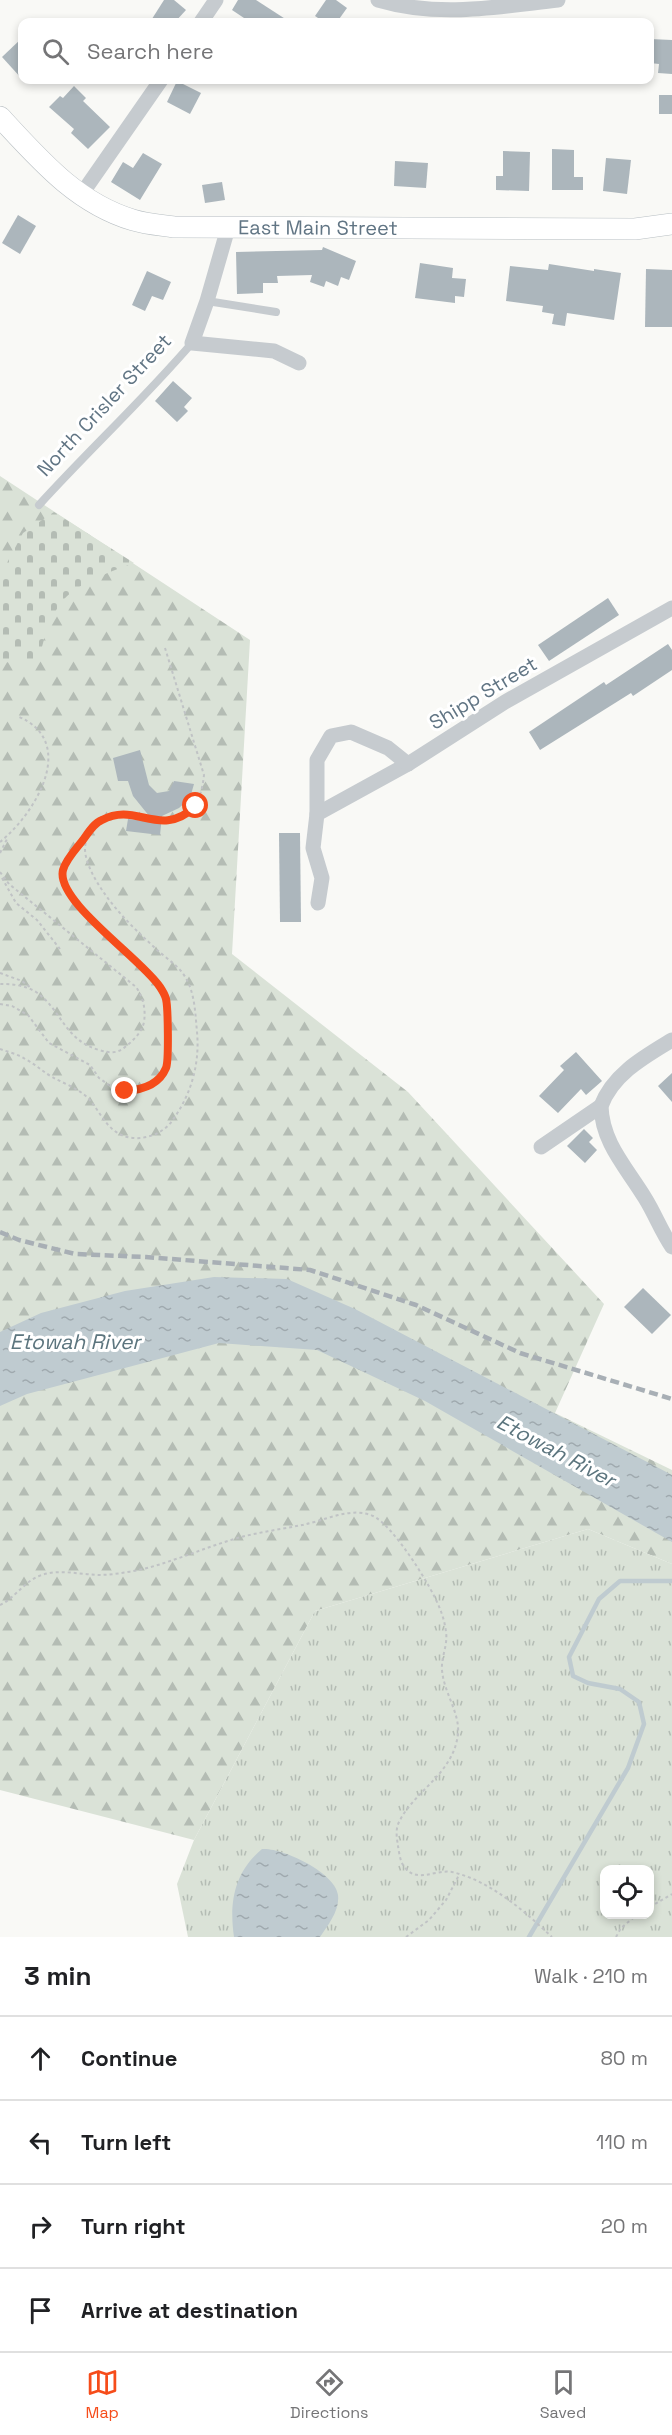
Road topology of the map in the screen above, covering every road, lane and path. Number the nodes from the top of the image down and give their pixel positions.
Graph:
1 (216, 0) edge
2 (378, 0) edge
3 (558, 0) edge
4 (486, 4) edge
5 (204, 18) edge
6 (158, 84) edge
7 (0, 117) edge
8 (81, 195) junction
9 (672, 224) edge
10 (228, 228) junction
11 (207, 301) junction
12 (276, 312) dead end
13 (192, 343) junction
14 (299, 363) dead end
15 (39, 505) dead end
16 (672, 608) edge
17 (165, 648) dead end
18 (17, 716) dead end
19 (408, 764) junction
20 (317, 814) junction
21 (11, 831) junction
22 (88, 833) junction
23 (0, 842) edge
24 (0, 853) edge
25 (0, 874) edge
26 (318, 903) dead end
27 (60, 949) dead end
28 (0, 973) edge
29 (0, 984) edge
30 (35, 992) junction
31 (0, 1004) edge
32 (672, 1040) edge
33 (0, 1049) edge
34 (601, 1106) junction
35 (541, 1147) dead end
36 (672, 1247) edge
37 (0, 1605) edge
38 (459, 1875) junction
39 (672, 1894) edge
40 (654, 1905) edge
41 (632, 1919) edge
42 (406, 1937) edge
43 (552, 1937) edge
44 (616, 1937) edge

1 - 5 street
2 - 4 street
3 - 4 street
6 - 8 street
7 - 8 main road, East Main Street
8 - 10 main road, East Main Street
9 - 10 main road, East Main Street
10 - 11 street, North Crisler Street
11 - 12 lane
11 - 13 street, North Crisler Street
13 - 14 street
13 - 15 lane, North Crisler Street
16 - 19 street, Shipp Street
17 - 22 path
18 - 21 path
19 - 20 street, Shipp Street
19 - 20 street
20 - 26 street
21 - 23 path
21 - 24 path
22 - 31 path
22 - 33 path
25 - 27 path
25 - 30 path
28 - 30 path
29 - 30 path
32 - 34 street
34 - 35 street
34 - 36 street
37 - 38 path
38 - 42 path
38 - 43 path
39 - 40 path
41 - 44 path

